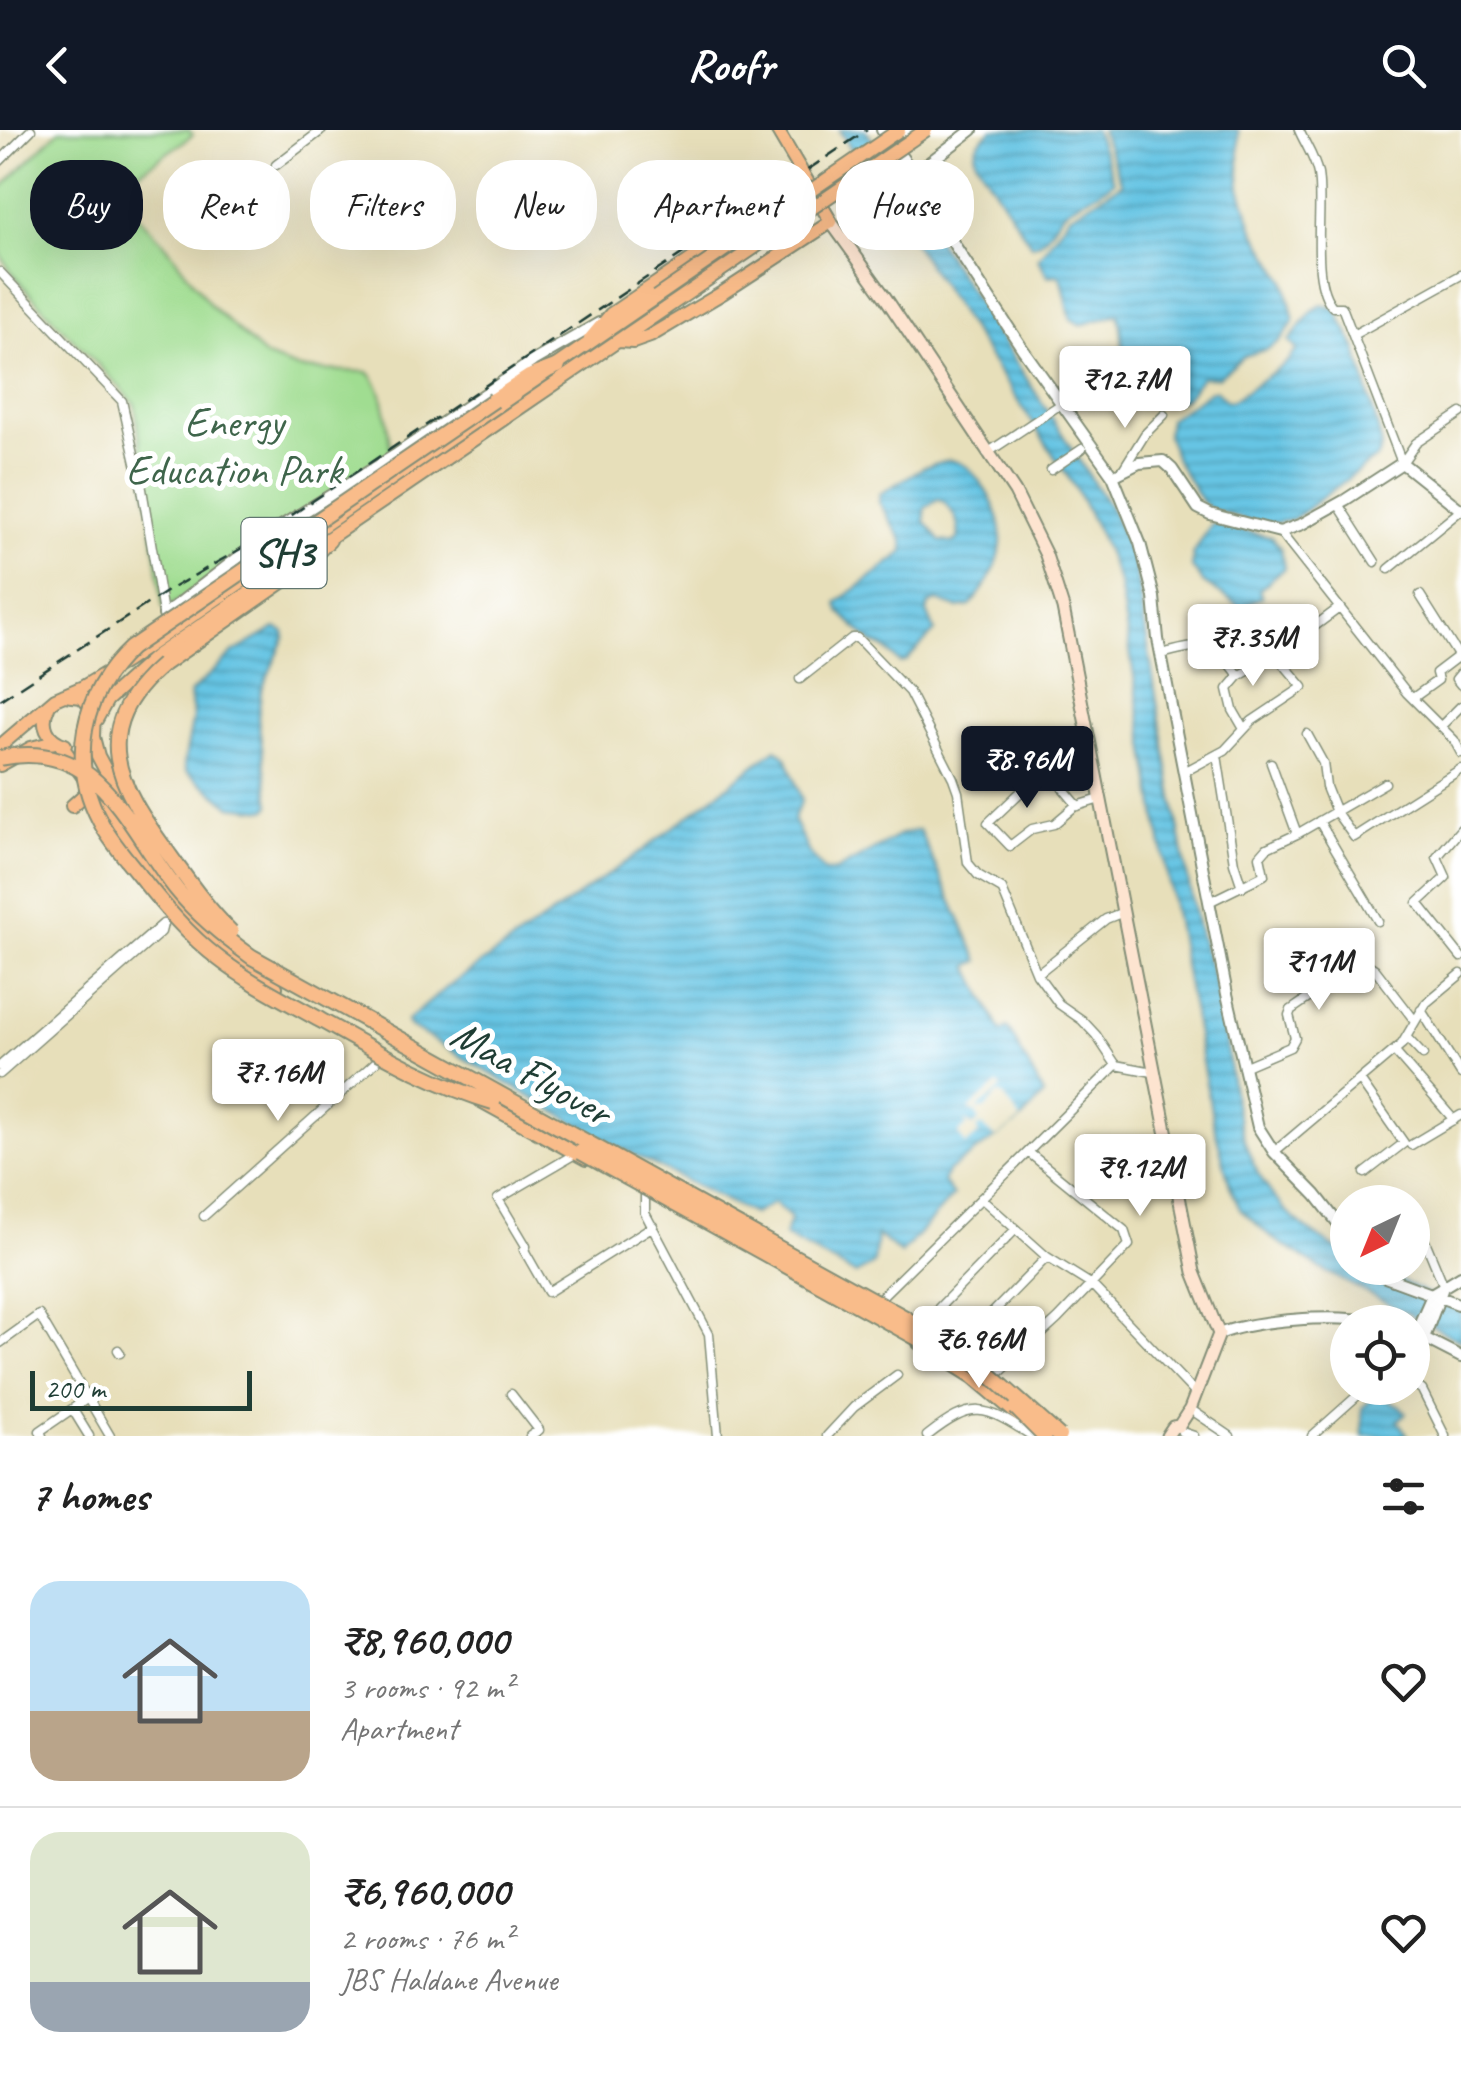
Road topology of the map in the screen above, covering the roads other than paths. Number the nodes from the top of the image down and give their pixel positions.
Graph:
1 (31, 130) edge
2 (322, 130) edge
3 (777, 130) edge
4 (882, 130) edge
5 (899, 130) edge
6 (926, 130) edge
7 (972, 130) edge
8 (1298, 130) edge
9 (281, 160) edge
10 (794, 160) edge
11 (904, 160) edge
12 (932, 160) edge
13 (0, 161) edge
14 (816, 198) edge
15 (831, 222) junction
16 (706, 250) edge
17 (957, 250) edge
18 (0, 272) edge
19 (1461, 275) edge
20 (661, 303) junction
21 (604, 320) junction
22 (1353, 335) junction
23 (618, 341) junction
24 (583, 349) junction
25 (558, 366) junction
26 (1057, 407) junction
27 (1461, 413) edge
28 (1164, 415) dead end
29 (1082, 449) dead end
30 (987, 453) junction
31 (1402, 463) junction
32 (1051, 470) dead end
33 (1118, 474) junction
34 (1338, 504) junction
35 (1460, 507) edge
36 (1280, 532) junction
37 (329, 540) junction
38 (1376, 562) dead end
39 (1389, 569) dead end
40 (1420, 595) dead end
41 (1340, 608) junction
42 (164, 615) junction
43 (166, 634) junction
44 (1162, 654) junction
45 (1276, 655) junction
46 (1460, 657) edge
47 (1461, 673) edge
48 (1239, 676) junction
49 (800, 679) dead end
50 (1461, 684) edge
51 (64, 695) junction
52 (1413, 698) junction
53 (48, 705) junction
54 (1461, 706) edge
55 (95, 724) junction
56 (1441, 726) junction
57 (1244, 729) junction
58 (1307, 734) dead end
59 (58, 743) junction
60 (0, 746) edge
61 (1461, 754) edge
62 (1217, 755) junction
63 (0, 763) edge
64 (1271, 763) dead end
65 (1461, 769) edge
66 (1186, 771) junction
67 (1385, 783) dead end
68 (94, 788) junction
69 (1100, 799) junction
70 (72, 806) dead end
71 (1078, 806) junction
72 (1336, 812) junction
73 (1320, 822) junction
74 (1461, 830) edge
75 (1297, 834) junction
76 (1242, 887) junction
77 (1209, 902) junction
78 (1121, 913) junction
79 (1378, 921) dead end
80 (1461, 957) edge
81 (276, 972) junction
82 (1036, 974) junction
83 (1461, 974) edge
84 (1421, 1010) junction
85 (1415, 1021) junction
86 (1407, 1038) junction
87 (1394, 1051) junction
88 (1423, 1054) dead end
89 (378, 1060) dead end
90 (1116, 1065) junction
91 (0, 1066) edge
92 (1243, 1067) junction
93 (1153, 1072) junction
94 (0, 1074) edge
95 (1461, 1074) edge
96 (1360, 1080) junction
97 (493, 1102) junction
98 (1457, 1117) edge
99 (1411, 1145) dead end
100 (1028, 1152) junction
101 (1274, 1152) junction
102 (576, 1153) junction
103 (1365, 1172) dead end
104 (651, 1176) junction
105 (643, 1190) junction
106 (981, 1198) junction
107 (1330, 1213) edge
108 (204, 1216) dead end
109 (653, 1226) junction
110 (1015, 1230) junction
111 (1047, 1257) junction
112 (1430, 1269) edge
113 (1461, 1276) edge
114 (1092, 1285) junction
115 (1407, 1285) edge
116 (1437, 1296) junction
117 (878, 1300) junction
118 (1461, 1305) edge
119 (1430, 1310) edge
120 (1330, 1319) edge
121 (923, 1324) junction
122 (1219, 1334) junction
123 (1430, 1339) edge
124 (0, 1342) edge
125 (960, 1347) junction
126 (1461, 1357) edge
127 (896, 1374) dead end
128 (997, 1375) junction
129 (511, 1394) dead end
130 (1196, 1394) junction
131 (90, 1401) junction
132 (1347, 1405) edge
133 (1430, 1405) edge
134 (76, 1408) junction
135 (1190, 1409) junction
136 (1184, 1433) edge
137 (42, 1436) edge
138 (89, 1436) edge
139 (110, 1436) edge
140 (530, 1436) edge
141 (718, 1436) edge
142 (827, 1436) edge
143 (927, 1436) edge
144 (1038, 1436) edge
145 (1062, 1436) edge
146 (1167, 1436) edge
147 (1230, 1436) edge
148 (1312, 1436) edge
149 (1445, 1436) edge

1 - 13 street
2 - 9 street
3 - 10 main road
4 - 11 street
5 - 20 main road, bridge
6 - 20 main road, bridge
7 - 12 street
8 - 22 street
14 - 15 main road
15 - 23 main road, SH3
15 - 30 main road
16 - 21 main road, SH3
17 - 26 street
18 - 42 street
19 - 22 street
20 - 23 main road
20 - 24 main road
21 - 24 main road, SH3
21 - 42 street
22 - 31 street
23 - 37 main road, SH3
24 - 25 main road, SH3
25 - 43 main road, SH3
25 - 97 highway, bridge
26 - 30 street
26 - 33 street
27 - 31 street
28 - 33 street
29 - 32 street
30 - 69 main road
31 - 34 street
31 - 35 street
33 - 36 street
33 - 44 street
34 - 36 street
34 - 38 street
35 - 39 street
36 - 41 street
37 - 55 main road, SH3
37 - 81 highway, bridge
40 - 46 street
41 - 45 street
41 - 52 street
42 - 43 street
43 - 51 main road, SH3
44 - 48 street
44 - 66 street
45 - 48 street
45 - 57 street
46 - 52 street
47 - 50 street
48 - 57 street
49 - 82 street
51 - 53 main road, SH3
51 - 55 main road
52 - 56 street
53 - 59 main road
53 - 60 main road, SH3
54 - 56 street
55 - 59 main road, SH3
55 - 104 main road
56 - 61 street
57 - 62 street
58 - 72 street
59 - 63 main road, SH3
59 - 68 main road
62 - 66 street
62 - 76 street
63 - 81 highway, Maa Flyover, bridge
63 - 97 highway, Maa Flyover, bridge
64 - 75 street
65 - 72 street
66 - 77 street
67 - 72 street
68 - 70 main road
68 - 102 main road
69 - 71 street
69 - 78 main road
71 - 71 street
72 - 73 street
73 - 75 street
73 - 79 street
74 - 80 street
75 - 76 street
76 - 77 street
77 - 92 street
78 - 82 street
78 - 93 main road
81 - 145 highway, Maa Flyover, bridge
82 - 90 street
83 - 84 street
84 - 85 street
84 - 95 street
85 - 86 street
85 - 92 street
86 - 87 street
86 - 88 street
87 - 96 street
87 - 98 street
89 - 108 street
90 - 93 street
90 - 100 street
91 - 94 street
92 - 101 street
93 - 122 main road
96 - 101 street
96 - 103 street
97 - 144 highway, Maa Flyover, bridge
98 - 99 street
100 - 106 street
100 - 114 street
101 - 107 street
102 - 105 main road
102 - 109 street
104 - 105 street
104 - 117 main road
105 - 109 street
105 - 144 main road
106 - 110 street
106 - 117 street
109 - 141 street
110 - 111 street
110 - 121 street
111 - 114 street
111 - 125 street
112 - 116 street
113 - 116 street
114 - 128 street
114 - 130 street
115 - 116 street
116 - 118 street
116 - 119 street
117 - 121 main road
120 - 122 street
121 - 125 main road
122 - 130 main road
123 - 126 street
124 - 131 street
125 - 128 main road
127 - 142 street
128 - 145 main road
129 - 140 street
130 - 135 main road
131 - 134 street
131 - 139 street
132 - 148 street
133 - 149 street
134 - 137 street
134 - 138 street
135 - 136 main road
135 - 147 street
136 - 146 main road
143 - 144 street

